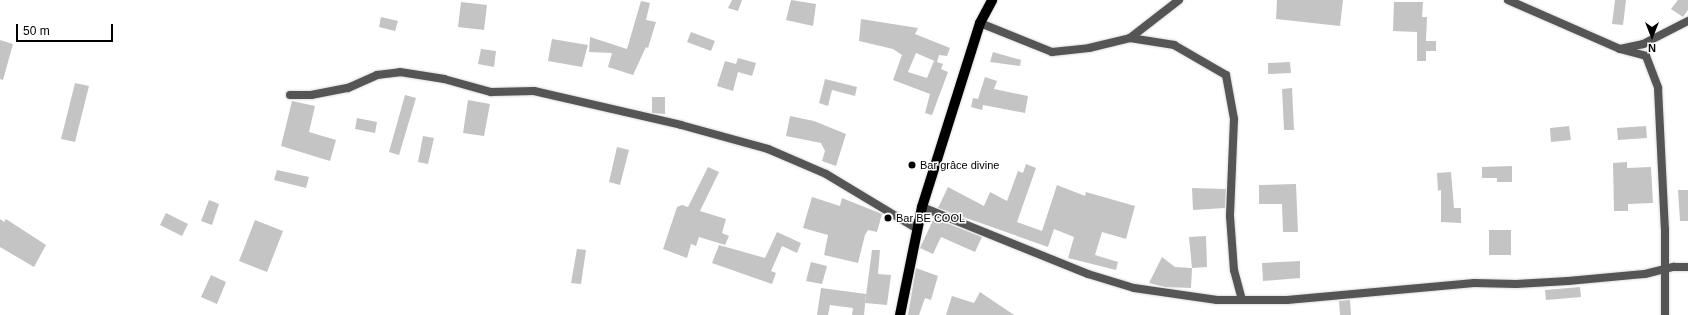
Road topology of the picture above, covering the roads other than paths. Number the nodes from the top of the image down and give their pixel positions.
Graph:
1 (992, 0) edge
2 (1179, 0) edge
3 (1508, 0) edge
4 (1688, 21) edge
5 (980, 23) junction
6 (1130, 38) junction
7 (1620, 49) junction
8 (290, 95) dead end
9 (922, 207) junction
10 (916, 228) junction
11 (1688, 267) edge
12 (1664, 269) junction
13 (1242, 300) junction
14 (900, 315) edge
15 (1665, 315) edge

1 - 5 main road
2 - 6 street
3 - 7 street
4 - 7 street
5 - 6 street
5 - 9 main road
6 - 13 street
7 - 12 street
8 - 10 street
9 - 10 main road
9 - 13 street
10 - 14 main road
11 - 12 street
12 - 13 street
12 - 15 street

